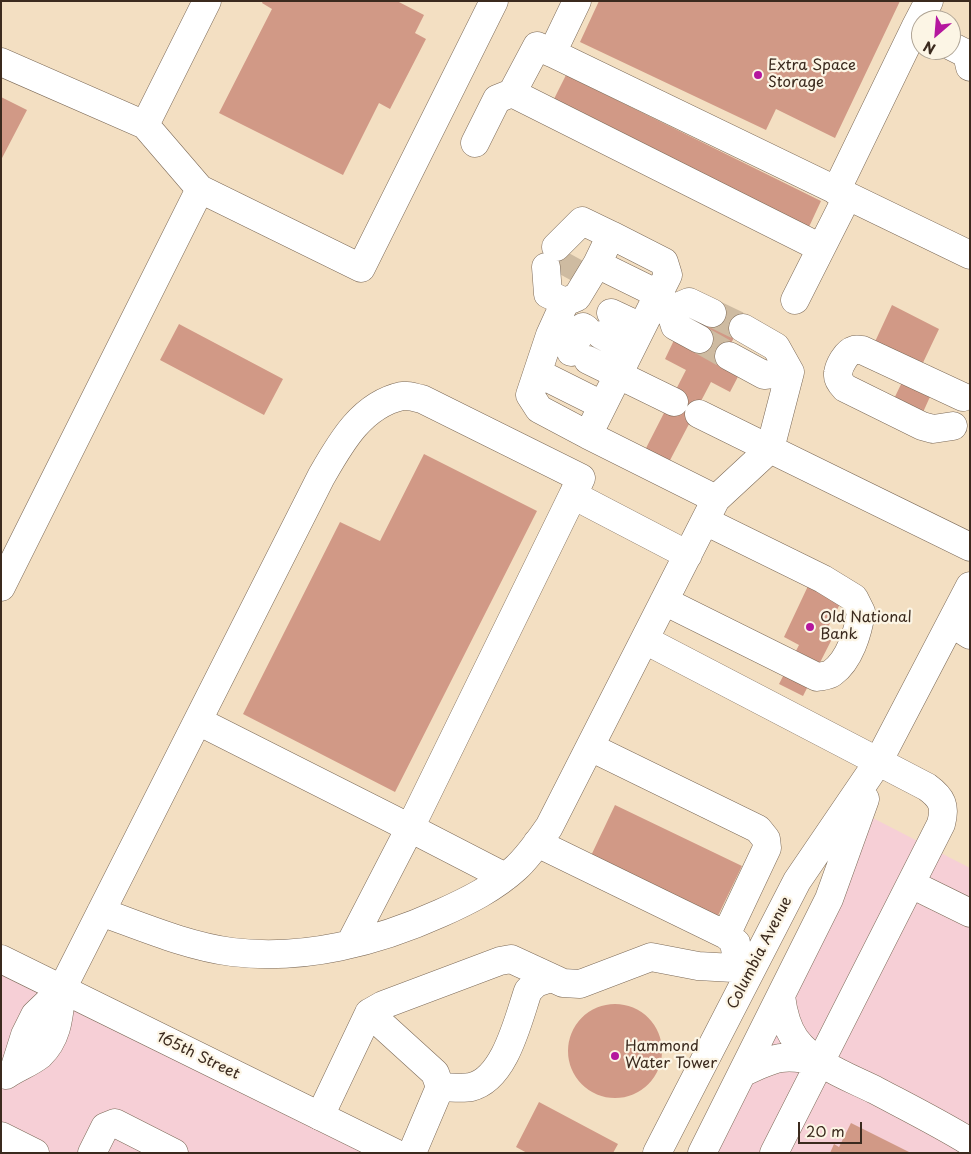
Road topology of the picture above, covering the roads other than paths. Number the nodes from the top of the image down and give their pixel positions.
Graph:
1 (207, 1) edge
2 (494, 1) edge
3 (577, 1) edge
4 (911, 45) edge
5 (961, 51) edge
6 (552, 53) junction
7 (1, 62) edge
8 (970, 67) edge
9 (512, 93) junction
10 (145, 125) junction
11 (475, 143) dead end
12 (200, 189) junction
13 (842, 194) junction
14 (611, 236) junction
15 (821, 248) junction
16 (970, 255) edge
17 (584, 292) junction
18 (795, 300) dead end
19 (651, 314) junction
20 (706, 327) tunnel mouth
21 (736, 343) tunnel mouth
22 (570, 352) junction
23 (538, 373) junction
24 (616, 375) junction
25 (966, 391) edge
26 (674, 402) dead end
27 (602, 406) junction
28 (699, 414) dead end
29 (961, 430) edge
30 (594, 438) junction
31 (770, 449) junction
32 (577, 487) junction
33 (710, 510) junction
34 (970, 547) edge
35 (688, 555) junction
36 (970, 586) edge
37 (1, 587) edge
38 (664, 601) junction
39 (960, 629) edge
40 (645, 640) junction
41 (198, 721) junction
42 (590, 747) junction
43 (878, 762) junction
44 (410, 828) junction
45 (537, 843) junction
46 (505, 877) junction
47 (911, 884) junction
48 (101, 912) junction
49 (970, 913) edge
50 (726, 935) junction
51 (350, 944) junction
52 (1, 959) edge
53 (742, 969) junction
54 (551, 978) junction
55 (62, 989) junction
56 (781, 996) junction
57 (369, 1013) junction
58 (820, 1062) junction
59 (5, 1070) edge
60 (742, 1073) junction
61 (440, 1087) junction
62 (320, 1116) junction
63 (970, 1142) edge
64 (166, 1151) edge
65 (92, 1153) edge
66 (395, 1153) edge
67 (412, 1153) edge
68 (658, 1153) edge
69 (702, 1153) edge
70 (774, 1153) edge

1 - 10 street
2 - 12 street
3 - 6 street
4 - 13 street
5 - 8 street
6 - 9 street
6 - 13 street
7 - 10 street
9 - 11 street
9 - 15 street
10 - 12 street
12 - 37 street
13 - 15 street
13 - 16 street
14 - 17 street
14 - 17 street
14 - 19 street
15 - 18 street
17 - 19 street
17 - 19 street
17 - 19 street
17 - 22 street
19 - 20 street
19 - 24 street
21 - 31 street
22 - 23 street
22 - 24 street
23 - 27 street
23 - 30 street
24 - 26 street
24 - 27 street
25 - 29 street
25 - 29 street
27 - 30 street
28 - 31 street
30 - 32 street
30 - 33 street
31 - 33 street
31 - 34 street
32 - 35 street
32 - 41 street
32 - 44 street
33 - 35 street
33 - 38 street
35 - 38 street
36 - 39 street, Columbia Avenue
38 - 40 street
39 - 43 street, Columbia Avenue
40 - 42 street
40 - 43 street
41 - 44 street
41 - 48 street
42 - 45 street
42 - 50 street
43 - 47 street
43 - 53 street, Columbia Avenue
43 - 56 street, Columbia Avenue
44 - 46 street
44 - 51 street
45 - 46 street
45 - 50 street
46 - 51 street
47 - 49 street
47 - 58 street
48 - 51 street
48 - 55 street
50 - 53 street
52 - 55 street, 165th Street
53 - 54 street
53 - 68 street, Columbia Avenue
54 - 57 street
54 - 61 street
55 - 59 street
55 - 62 street, 165th Street
56 - 58 street
56 - 60 street, Columbia Avenue
57 - 61 street
57 - 62 street
58 - 60 street
58 - 63 street
58 - 70 street
60 - 69 street, Columbia Avenue
61 - 67 street
62 - 66 street, 165th Street
64 - 65 street

